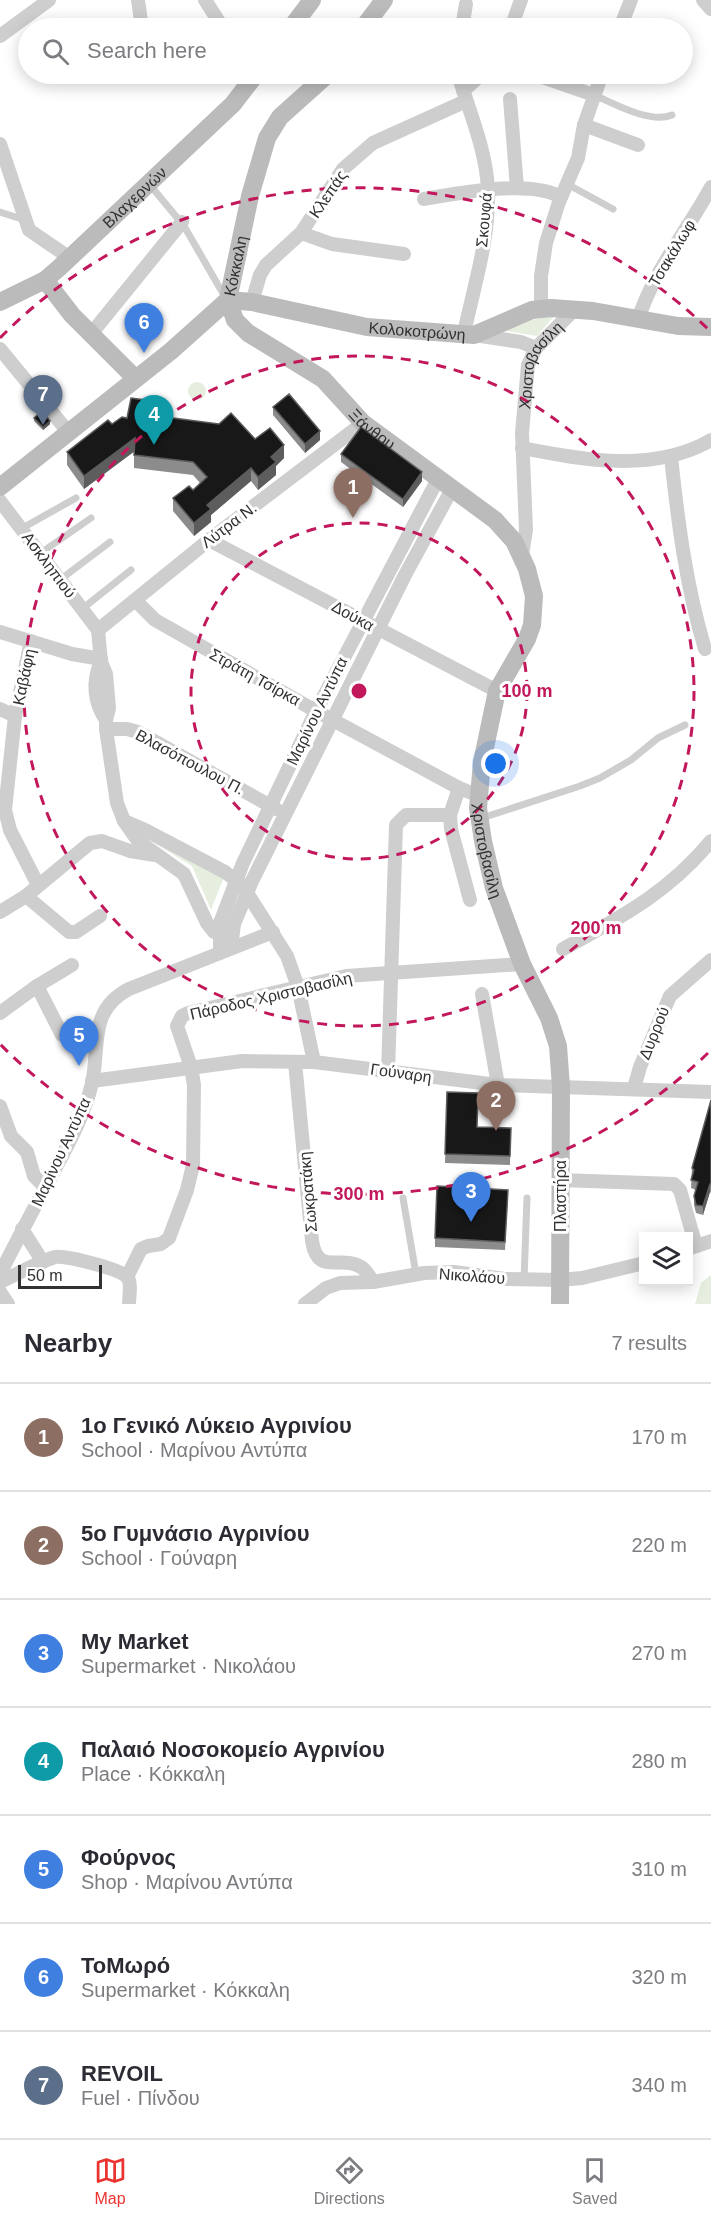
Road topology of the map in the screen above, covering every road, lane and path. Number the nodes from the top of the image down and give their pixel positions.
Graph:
1 (49, 0) edge
2 (138, 0) edge
3 (206, 0) edge
4 (312, 0) edge
5 (384, 0) edge
6 (521, 0) edge
7 (631, 0) edge
8 (704, 0) edge
9 (466, 4) dead end
10 (711, 9) edge
11 (24, 18) edge
12 (141, 18) edge
13 (217, 18) edge
14 (298, 18) edge
15 (370, 18) edge
16 (464, 18) edge
17 (515, 18) edge
18 (624, 18) edge
19 (18, 23) edge
20 (0, 36) edge
21 (247, 84) edge
22 (317, 84) edge
23 (461, 84) edge
24 (474, 84) edge
25 (562, 84) edge
26 (598, 84) edge
27 (594, 95) junction
28 (465, 96) junction
29 (510, 99) dead end
30 (672, 115) dead end
31 (584, 125) junction
32 (0, 144) edge
33 (638, 145) dead end
34 (148, 183) junction
35 (567, 184) junction
36 (711, 187) edge
37 (517, 188) junction
38 (488, 190) junction
39 (561, 197) junction
40 (424, 199) dead end
41 (613, 209) dead end
42 (0, 212) edge
43 (24, 220) junction
44 (182, 222) junction
45 (301, 233) junction
46 (404, 254) dead end
47 (70, 258) junction
48 (45, 280) junction
49 (228, 300) junction
50 (0, 302) edge
51 (252, 302) junction
52 (541, 308) junction
53 (575, 309) junction
54 (638, 320) junction
55 (711, 327) edge
56 (91, 334) junction
57 (469, 334) junction
58 (536, 348) junction
59 (0, 349) edge
60 (135, 378) junction
61 (363, 423) junction
62 (69, 433) junction
63 (711, 440) edge
64 (522, 448) junction
65 (671, 457) junction
66 (445, 484) junction
67 (0, 487) edge
68 (76, 498) dead end
69 (0, 501) edge
70 (91, 518) dead end
71 (26, 526) dead end
72 (209, 540) junction
73 (110, 542) dead end
74 (45, 550) dead end
75 (397, 555) junction
76 (522, 555) junction
77 (411, 562) junction
78 (131, 570) dead end
79 (65, 576) dead end
80 (135, 600) junction
81 (87, 605) dead end
82 (362, 620) junction
83 (98, 630) junction
84 (377, 630) junction
85 (0, 632) edge
86 (31, 641) junction
87 (705, 649) dead end
88 (101, 661) junction
89 (497, 691) junction
90 (0, 709) edge
91 (316, 711) junction
92 (15, 716) junction
93 (333, 720) junction
94 (106, 724) junction
95 (685, 725) dead end
96 (459, 788) junction
97 (477, 795) junction
98 (270, 805) junction
99 (285, 814) junction
100 (450, 815) junction
101 (479, 819) junction
102 (124, 821) junction
103 (5, 832) edge
104 (711, 841) edge
105 (157, 855) junction
106 (236, 879) junction
107 (38, 885) junction
108 (247, 892) junction
109 (26, 896) junction
110 (470, 900) dead end
111 (0, 912) edge
112 (100, 916) dead end
113 (273, 932) junction
114 (225, 943) junction
115 (563, 949) dead end
116 (711, 960) edge
117 (522, 964) junction
118 (72, 965) dead end
119 (393, 974) junction
120 (37, 986) junction
121 (298, 987) junction
122 (482, 994) dead end
123 (0, 1013) edge
124 (96, 1031) junction
125 (295, 1062) junction
126 (314, 1062) junction
127 (191, 1067) junction
128 (388, 1072) junction
129 (93, 1081) junction
130 (498, 1085) junction
131 (561, 1088) junction
132 (634, 1088) junction
133 (711, 1092) edge
134 (0, 1106) edge
135 (560, 1180) junction
136 (45, 1187) junction
137 (527, 1197) dead end
138 (404, 1198) dead end
139 (22, 1229) junction
140 (689, 1232) edge
141 (711, 1241) edge
142 (693, 1248) edge
143 (43, 1262) junction
144 (639, 1264) edge
145 (0, 1274) edge
146 (416, 1274) junction
147 (127, 1277) junction
148 (524, 1280) junction
149 (560, 1280) junction
150 (0, 1282) edge
151 (373, 1282) junction
152 (0, 1292) edge
153 (8, 1304) edge
154 (129, 1304) edge
155 (305, 1304) edge
156 (560, 1304) edge

1 - 11 street
2 - 12 street
3 - 13 street
4 - 14 main road
5 - 15 main road
6 - 17 street
7 - 18 street
8 - 10 street
9 - 16 street
19 - 20 street
21 - 34 main road, Βλαχερνών
22 - 49 main road, Κόκκαλη
23 - 28 street, Σκουφά
24 - 28 street, Κλεπάς
25 - 27 street
26 - 27 street
27 - 30 lane
27 - 31 street
28 - 38 street, Σκουφά
28 - 45 street, Κλεπάς
29 - 37 street
31 - 33 street
31 - 35 street
32 - 43 street
34 - 44 lane
34 - 47 main road, Βλαχερνών
35 - 39 street
35 - 41 lane
36 - 54 street, Τσακάλωφ
37 - 38 street
37 - 39 street
38 - 40 street
38 - 57 street, Σκουφά
39 - 52 street
42 - 43 lane
43 - 47 street
44 - 49 lane
44 - 56 street
45 - 46 street
45 - 51 street, Κλεπάς
47 - 48 main road, Βλαχερνών
48 - 50 main road, Βλαχερνών
48 - 56 main road
49 - 51 main road, Κολοκοτρώνη
49 - 60 main road, Κόκκαλη
49 - 61 main road, Ξάνθου
51 - 57 main road, Κολοκοτρώνη
52 - 53 main road, Κολοκοτρώνη
52 - 57 main road, Κολοκοτρώνη
53 - 54 main road, Κολοκοτρώνη
53 - 58 street, Χριστοβασίλη
54 - 55 main road, Κολοκοτρώνη
56 - 60 main road
57 - 58 street
58 - 64 street, Χριστοβασίλη
59 - 62 street
60 - 62 main road, Κόκκαλη
61 - 66 main road, Ξάνθου
61 - 72 street, Λύτρα Ν.
62 - 67 main road, Κόκκαλη
63 - 65 street
64 - 65 street
64 - 76 street, Χριστοβασίλη
65 - 87 street
66 - 75 street, Μαρίνου Αντύπα
66 - 76 main road, Ξάνθου
66 - 77 street, Μαρίνου Αντύπα
68 - 71 lane
69 - 83 street, Ασκληπιού
70 - 74 lane
72 - 80 street, Λύτρα Ν.
72 - 82 street, Δούκα
73 - 79 lane
75 - 77 street
75 - 82 street, Μαρίνου Αντύπα
76 - 89 main road, Χριστοβασίλη
77 - 84 street, Μαρίνου Αντύπα
78 - 81 lane
80 - 83 street, Λύτρα Ν.
80 - 91 street, Στράτη Τσίρκα
82 - 84 street, Δούκα
82 - 91 street, Μαρίνου Αντύπα
83 - 88 street
84 - 89 street, Δούκα
84 - 93 street, Μαρίνου Αντύπα
85 - 86 street
86 - 88 street
86 - 92 street, Καβάφη
88 - 94 street
89 - 97 main road, Χριστοβασίλη
90 - 92 street
91 - 93 street, Στράτη Τσίρκα
91 - 98 street, Μαρίνου Αντύπα
92 - 103 street, Καβάφη
93 - 96 street, Στράτη Τσίρκα
93 - 99 street, Μαρίνου Αντύπα
94 - 98 street, Βλασόπουλου Π.
94 - 102 street
95 - 101 lane
96 - 97 street, Στράτη Τσίρκα
96 - 100 street
97 - 101 main road, Χριστοβασίλη
98 - 99 street, Βλασόπουλου Π.
98 - 106 street, Μαρίνου Αντύπα
99 - 108 street, Μαρίνου Αντύπα
100 - 110 street
100 - 119 street, Χριστοβασίλη
101 - 117 main road, Χριστοβασίλη
102 - 105 street
102 - 106 street
103 - 107 street, Καβάφη
104 - 115 street
105 - 107 street
105 - 114 street
106 - 108 street
106 - 114 street, Μαρίνου Αντύπα
107 - 109 street
108 - 113 street
108 - 114 street, Μαρίνου Αντύπα
109 - 111 street
109 - 112 street
113 - 114 street, Μαρίνου Αντύπα
113 - 121 street
114 - 124 street, Μαρίνου Αντύπα
116 - 132 street, Δυρρού
117 - 119 street, Πάροδος Χριστοβασίλη
117 - 131 main road, Χριστοβασίλη
118 - 120 street
119 - 121 street, Πάροδος Χριστοβασίλη
119 - 128 street, Χριστοβασίλη
120 - 123 street
120 - 124 street
121 - 126 street
121 - 127 street, Πάροδος Χριστοβασίλη
122 - 130 street
124 - 129 street, Μαρίνου Αντύπα
125 - 126 street, Γούναρη
125 - 127 street, Γούναρη
125 - 151 street, Σωκρατάκη
126 - 128 street, Γούναρη
127 - 129 street, Γούναρη
127 - 147 street, Πάροδος Χριστοβασίλη
128 - 130 street, Γούναρη
129 - 136 street, Μαρίνου Αντύπα
130 - 131 street, Γούναρη
131 - 132 street, Γούναρη
131 - 135 main road, Πλαστήρα
132 - 133 street, Γούναρη
134 - 136 street
135 - 140 street
135 - 149 main road, Πλαστήρα
136 - 139 street, Μαρίνου Αντύπα
137 - 148 lane
138 - 146 lane
139 - 143 street
139 - 145 street, Μαρίνου Αντύπα
141 - 142 street
143 - 147 street
143 - 150 street
144 - 149 street, Νικολάου
146 - 148 street, Νικολάου
146 - 151 street, Νικολάου
147 - 154 street
148 - 149 street, Νικολάου
149 - 156 main road, Πλαστήρα
151 - 155 street, Νικολάου
152 - 153 street

